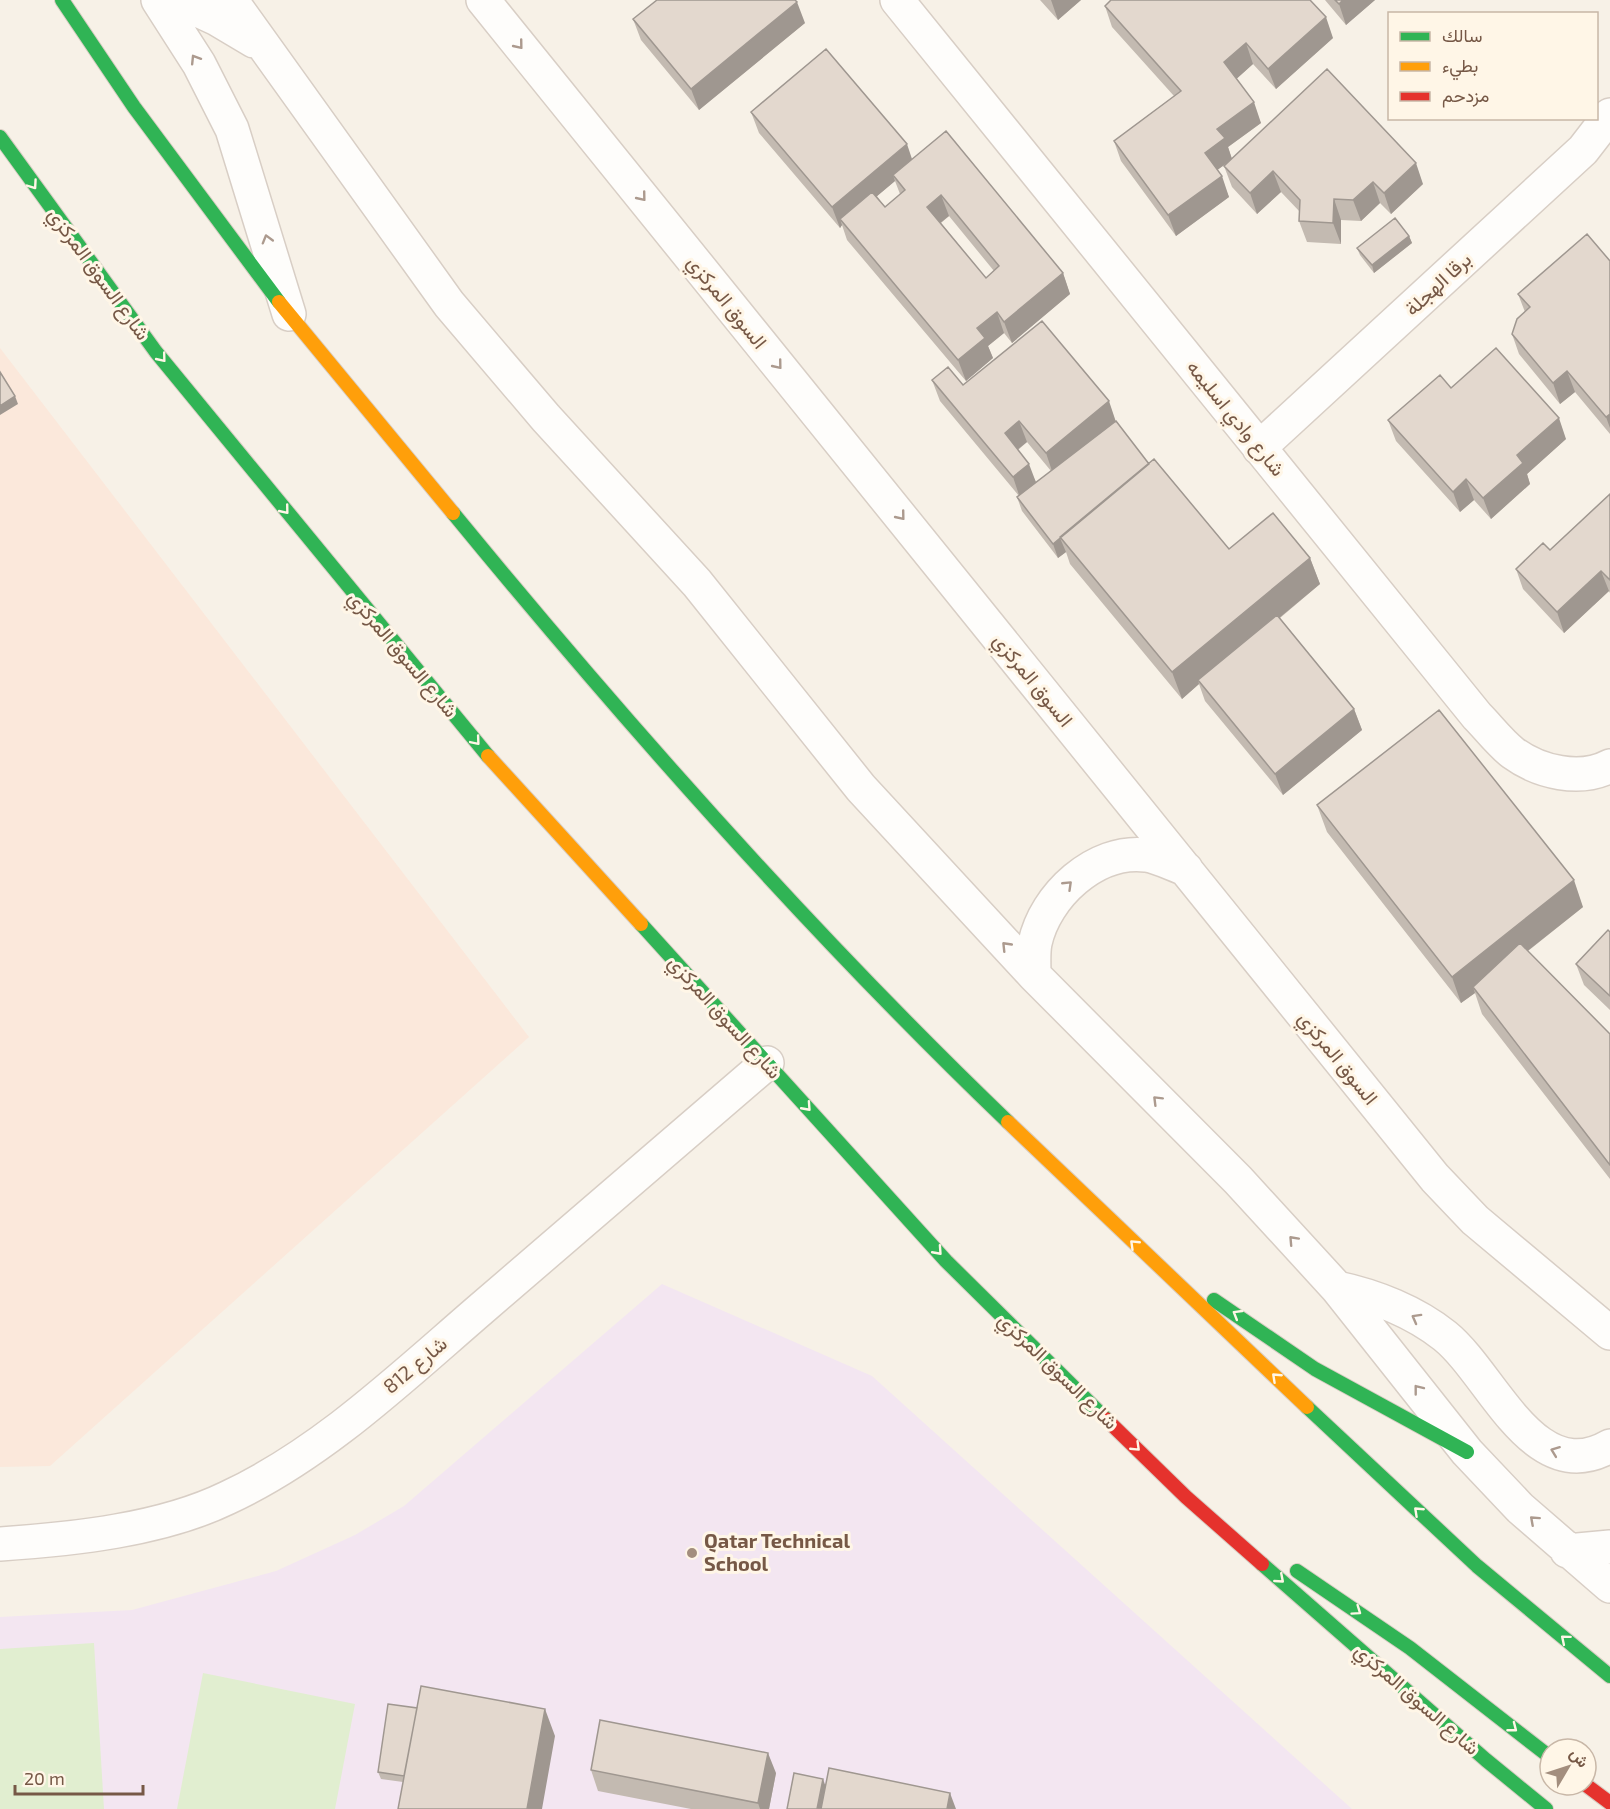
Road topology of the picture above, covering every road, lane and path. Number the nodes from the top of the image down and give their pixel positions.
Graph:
1 (62, 0) edge
2 (158, 0) edge
3 (176, 0) edge
4 (231, 0) edge
5 (483, 0) edge
6 (897, 0) edge
7 (265, 49) junction
8 (1610, 115) edge
9 (0, 137) edge
10 (290, 316) junction
11 (1259, 447) junction
12 (1610, 766) edge
13 (1186, 869) junction
14 (1034, 975) junction
15 (767, 1064) junction
16 (1172, 1281) junction
17 (1337, 1288) junction
18 (1610, 1333) edge
19 (1610, 1446) edge
20 (1467, 1452) junction
21 (1186, 1497) junction
22 (0, 1544) edge
23 (1610, 1547) edge
24 (1568, 1551) junction
25 (1270, 1552) dead end
26 (1288, 1565) dead end
27 (1610, 1586) edge
28 (1610, 1676) edge
29 (1538, 1748) edge
30 (1486, 1760) junction
31 (1533, 1809) edge
32 (1546, 1809) edge

1 - 10 main road
10 -> 2 street
3 - 7 street
4 - 7 street
5 -> 13 street, السوق المركزي
6 - 11 street, شارع وادي اسليمه
14 -> 7 street
8 - 11 street, برقا الهجلة
9 -> 15 main road, شارع السوق المركزي
16 -> 10 main road
11 - 12 street, شارع وادي اسليمه
14 -> 13 street
13 - 18 street, السوق المركزي
17 -> 14 street
15 -> 21 main road, شارع السوق المركزي
15 - 22 street, شارع 812
20 -> 16 main road
28 -> 16 main road
19 -> 17 street
20 -> 17 street
24 -> 20 street
21 - 25 main road
21 -> 30 main road, شارع السوق المركزي
23 - 24 street
24 - 27 street
26 -> 29 main road
30 - 31 main road
30 - 32 main road, شارع السوق المركزي

